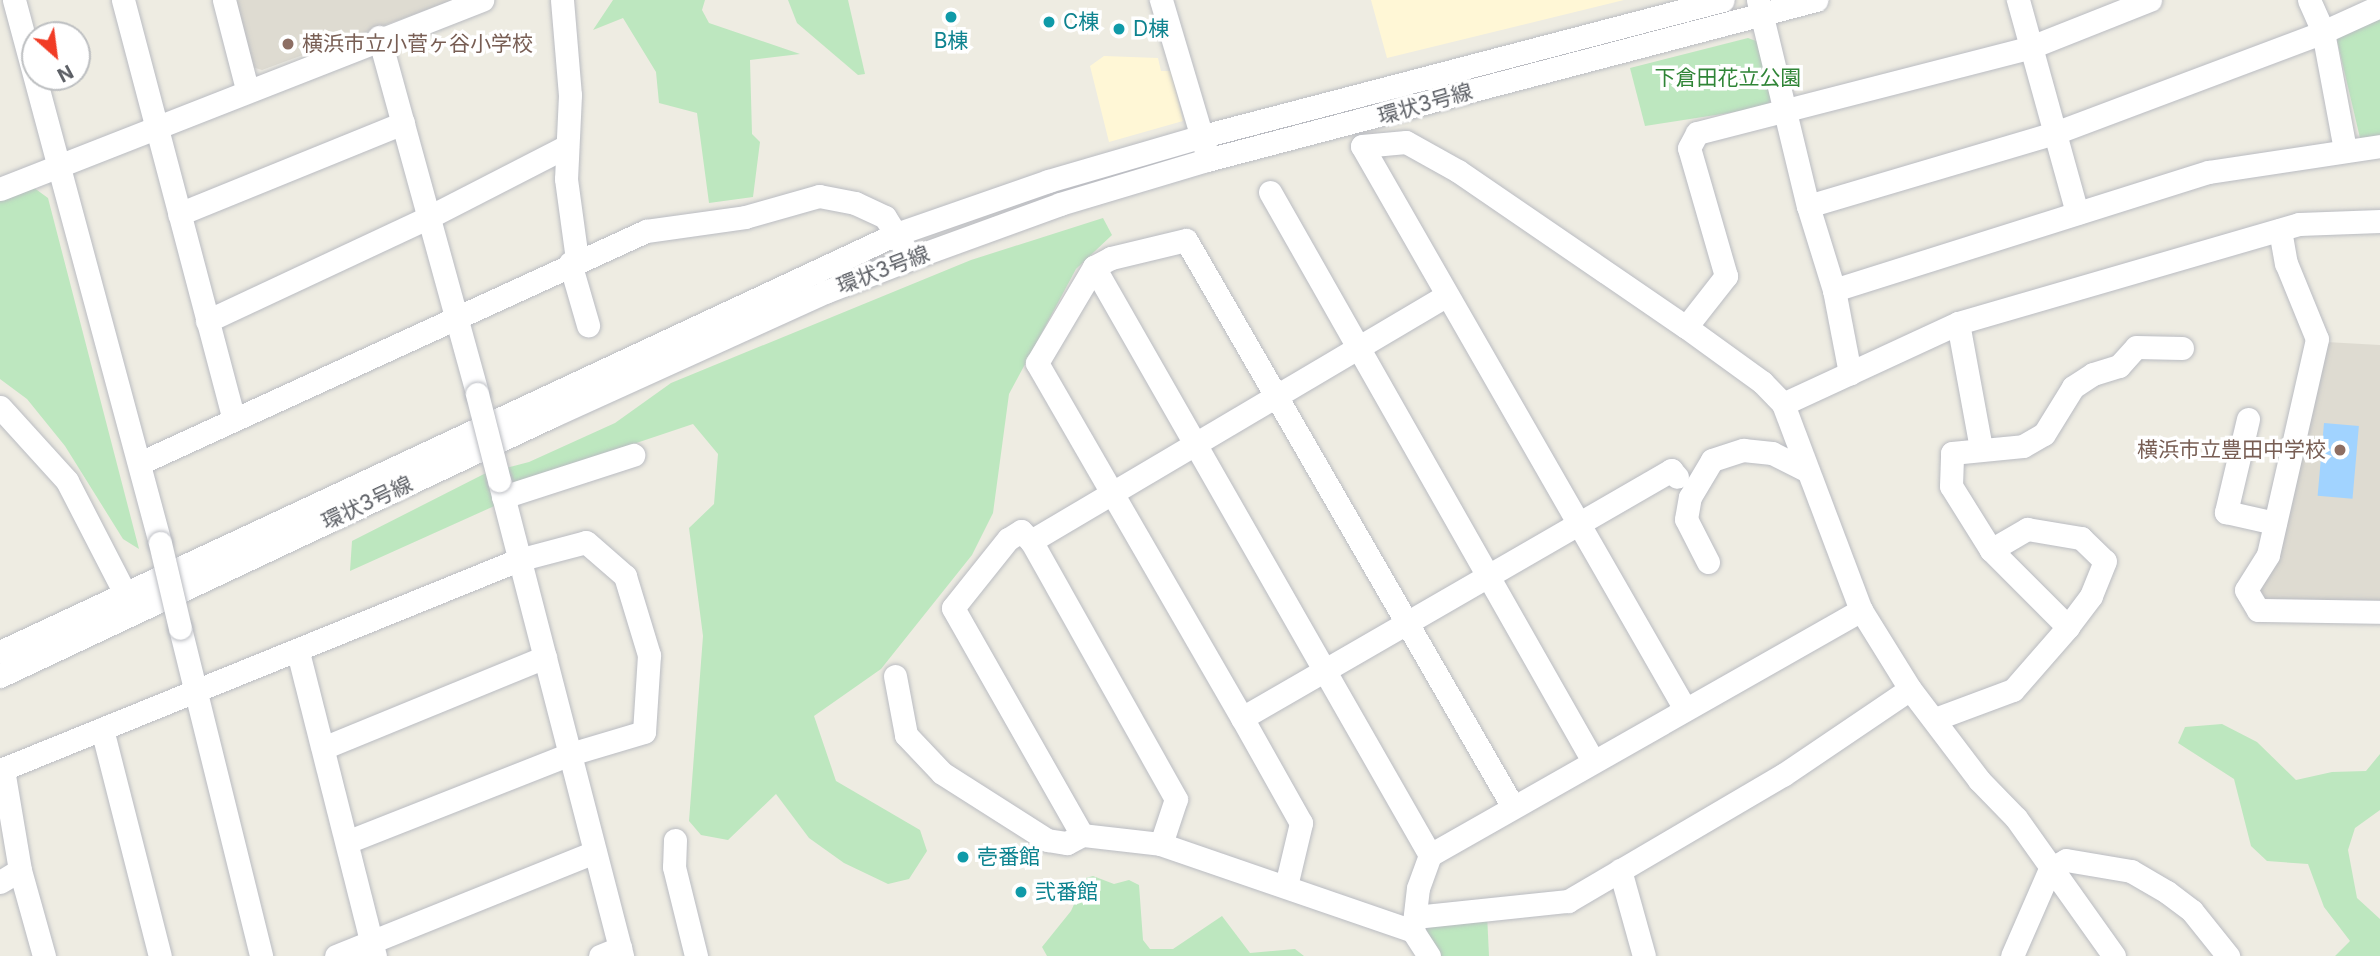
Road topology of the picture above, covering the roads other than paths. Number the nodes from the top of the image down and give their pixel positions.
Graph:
1 (14, 0) edge
2 (123, 0) edge
3 (224, 0) edge
4 (482, 0) edge
5 (562, 0) edge
6 (1161, 0) edge
7 (1723, 0) edge
8 (1816, 0) edge
9 (2018, 0) edge
10 (2150, 0) edge
11 (2309, 0) edge
12 (2380, 6) edge
13 (1760, 7) edge
14 (2323, 32) junction
15 (379, 37) junction
16 (2031, 47) junction
17 (247, 89) junction
18 (1786, 110) junction
19 (402, 122) junction
20 (156, 126) junction
21 (2055, 133) junction
22 (1203, 136) junction
23 (567, 146) junction
24 (2380, 146) edge
25 (2345, 149) junction
26 (1207, 160) junction
27 (57, 164) junction
28 (0, 189) edge
29 (1270, 192) dead end
30 (1808, 206) junction
31 (2077, 213) junction
32 (179, 214) junction
33 (428, 218) junction
34 (2380, 221) edge
35 (2280, 230) junction
36 (896, 234) junction
37 (912, 258) junction
38 (574, 261) junction
39 (1094, 267) junction
40 (1834, 290) junction
41 (1447, 295) junction
42 (453, 318) junction
43 (207, 321) junction
44 (1958, 323) junction
45 (588, 325) dead end
46 (1686, 327) junction
47 (2182, 348) dead end
48 (1359, 349) junction
49 (1850, 373) junction
50 (1276, 396) junction
51 (1783, 404) junction
52 (0, 407) edge
53 (233, 417) junction
54 (2248, 419) dead end
55 (1194, 443) junction
56 (1981, 448) junction
57 (633, 455) dead end
58 (140, 463) junction
59 (1808, 471) junction
60 (1677, 477) dead end
61 (501, 488) junction
62 (1112, 491) junction
63 (1578, 523) junction
64 (2275, 523) junction
65 (1031, 541) junction
66 (1991, 550) junction
67 (518, 560) junction
68 (1708, 562) dead end
69 (1489, 578) junction
70 (130, 603) junction
71 (1861, 610) junction
72 (2380, 612) edge
73 (1408, 624) junction
74 (2068, 627) junction
75 (0, 652) edge
76 (298, 652) junction
77 (545, 657) junction
78 (1325, 671) junction
79 (0, 676) edge
80 (895, 676) dead end
81 (1910, 689) junction
82 (196, 694) junction
83 (1685, 709) junction
84 (1241, 718) junction
85 (1934, 719) junction
86 (103, 729) junction
87 (323, 748) junction
88 (570, 754) junction
89 (1593, 761) junction
90 (1512, 805) junction
91 (1082, 835) junction
92 (675, 840) dead end
93 (347, 842) junction
94 (1161, 844) junction
95 (595, 852) junction
96 (1430, 855) junction
97 (2050, 869) junction
98 (1620, 870) junction
99 (10, 876) edge
100 (1286, 886) junction
101 (1414, 924) junction
102 (373, 949) edge
103 (614, 953) edge
104 (44, 956) edge
105 (160, 956) edge
106 (261, 956) edge
107 (336, 956) edge
108 (696, 956) edge
109 (1429, 956) edge
110 (1644, 956) edge
111 (2012, 956) edge
112 (2114, 956) edge
113 (2228, 956) edge

1 - 27 street
2 - 20 street
3 - 17 street
4 - 15 street
5 - 23 street
6 - 22 street
7 - 22 street, 環状3号線
8 - 13 street, 環状3号線
9 - 16 street
10 - 16 street
11 - 14 street
12 - 14 street
13 - 18 street
13 - 26 street, 環状3号線
14 - 21 street
14 - 25 street
15 - 17 street
15 - 19 street
16 - 18 street
16 - 21 street
17 - 20 street
18 - 30 street
18 - 46 street
19 - 32 street
19 - 33 street
20 - 27 street
20 - 32 street
21 - 30 street
21 - 31 street
22 - 26 street
22 - 36 street, 環状3号線
23 - 33 street
23 - 38 street
24 - 25 street
25 - 31 street
26 - 37 street, 環状3号線
27 - 28 street
27 - 58 street
29 - 48 street
30 - 40 street
31 - 40 street
32 - 43 street
33 - 42 street
33 - 43 street
34 - 35 street
35 - 44 street
35 - 64 street
36 - 37 street
36 - 38 street
36 - 70 street, 環状3号線
37 - 70 street, 環状3号線
38 - 42 street
38 - 45 street
39 - 50 street
39 - 55 street
39 - 62 street
40 - 49 street
41 - 46 street
41 - 48 street
41 - 63 street
42 - 53 street
42 - 61 street, bridge
43 - 53 street
44 - 49 street
44 - 56 street
46 - 51 street
47 - 56 street
48 - 50 street
48 - 69 street
49 - 51 street
50 - 55 street
50 - 73 street
51 - 59 street
52 - 70 street
53 - 58 street
54 - 64 street
55 - 62 street
55 - 78 street
56 - 66 street
57 - 61 street
58 - 82 street, bridge
59 - 68 street
59 - 71 street
60 - 63 street
61 - 67 street
62 - 65 street
62 - 84 street
63 - 69 street
63 - 83 street
64 - 72 street
65 - 91 street
65 - 94 street
66 - 74 street
66 - 74 street
67 - 76 street
67 - 77 street
67 - 88 street
69 - 73 street
69 - 89 street
70 - 75 street, 環状3号線
70 - 79 street, 環状3号線
71 - 81 street
71 - 83 street
73 - 78 street
73 - 90 street
74 - 85 street
76 - 82 street
76 - 87 street
77 - 87 street
77 - 88 street
78 - 84 street
78 - 96 street
80 - 91 street
81 - 85 street
81 - 98 street
82 - 86 street
82 - 106 street
83 - 89 street
84 - 100 street
85 - 97 street
86 - 99 street
86 - 105 street
87 - 93 street
88 - 93 street
88 - 95 street
89 - 90 street
90 - 96 street
91 - 94 street
92 - 108 street
93 - 102 street
94 - 100 street
95 - 102 street
95 - 103 street
96 - 101 street
97 - 111 street
97 - 112 street
97 - 113 street
98 - 101 street
98 - 110 street
99 - 104 street
100 - 101 street
101 - 109 street
102 - 107 street

